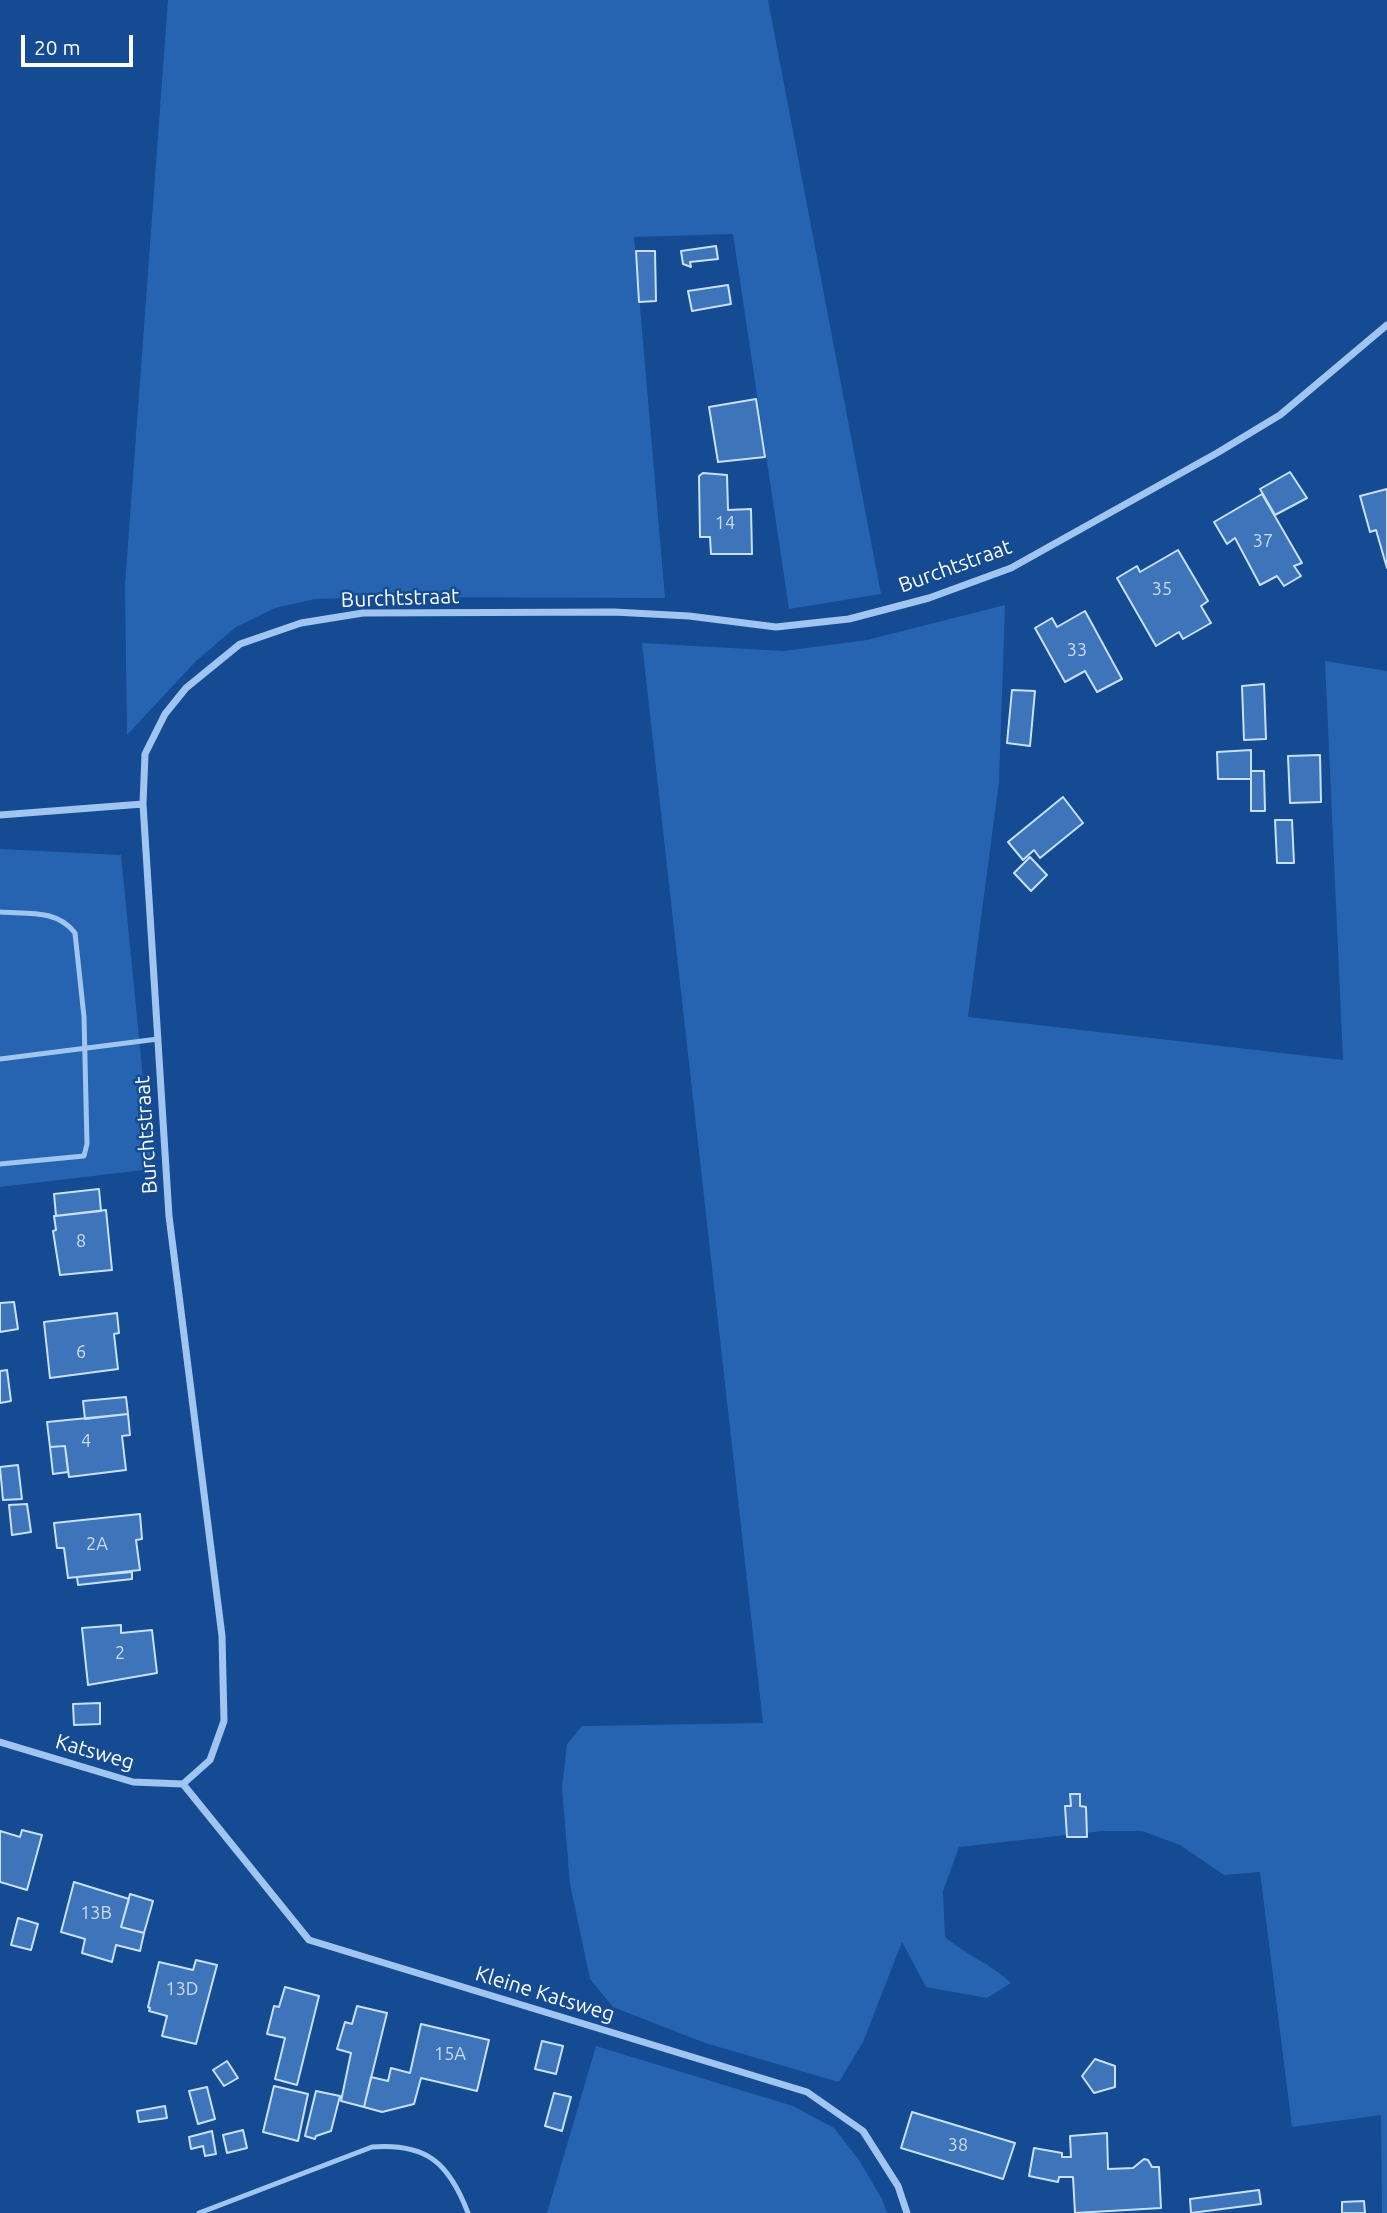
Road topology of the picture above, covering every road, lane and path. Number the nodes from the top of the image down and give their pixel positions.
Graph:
1 (1387, 325) edge
2 (144, 804) junction
3 (0, 814) edge
4 (0, 912) edge
5 (158, 1039) junction
6 (83, 1050) junction
7 (0, 1059) edge
8 (0, 1164) edge
9 (0, 1742) edge
10 (183, 1784) junction
11 (200, 2213) edge
12 (468, 2213) edge
13 (907, 2213) edge

1 - 2 street, Burchtstraat
2 - 3 street
2 - 5 street, Burchtstraat
4 - 6 lane
5 - 6 lane
5 - 10 street, Burchtstraat
6 - 7 lane
6 - 8 lane
9 - 10 street, Katsweg
10 - 13 street, Kleine Katsweg
11 - 12 lane

